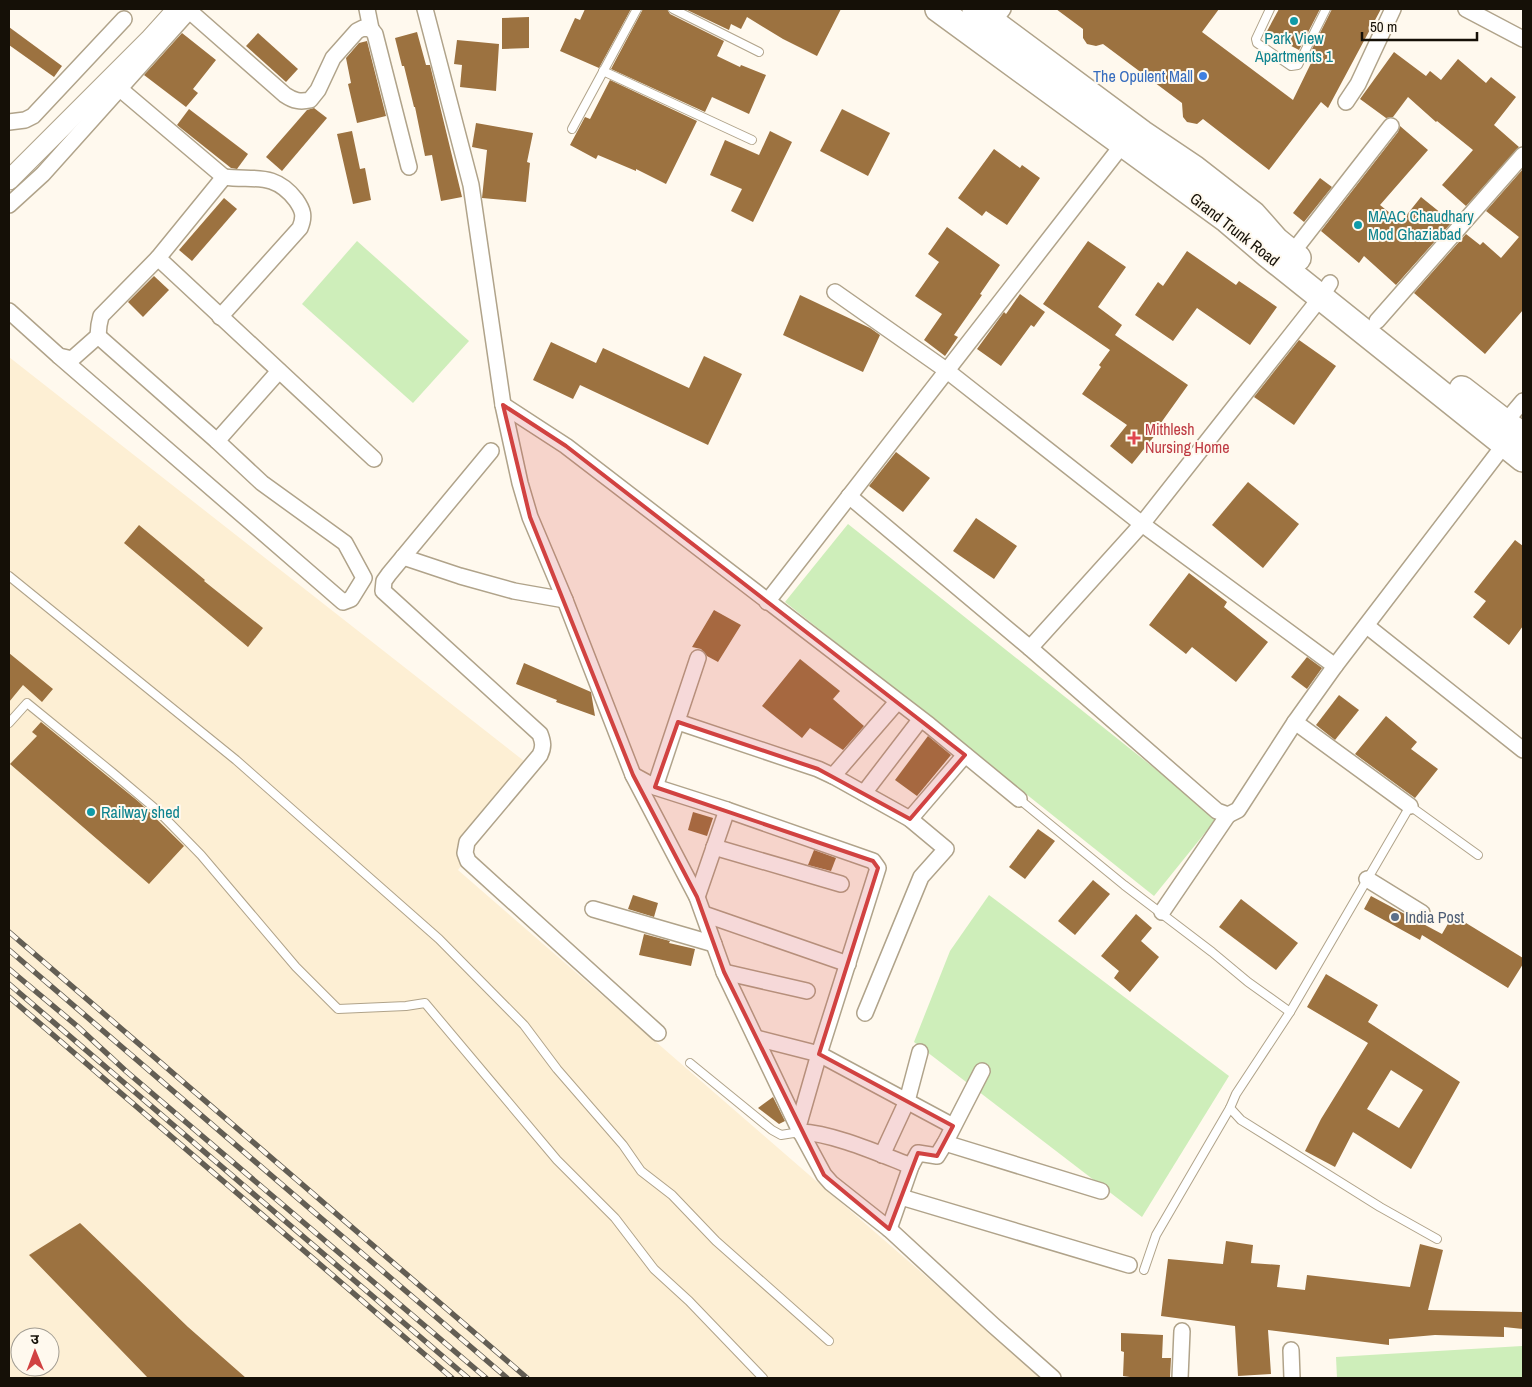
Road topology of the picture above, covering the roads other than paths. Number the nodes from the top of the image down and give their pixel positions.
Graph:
1 (367, 9) edge
2 (425, 9) edge
3 (637, 9) edge
4 (673, 9) edge
5 (938, 9) edge
6 (1270, 9) edge
7 (1326, 9) edge
8 (1393, 9) edge
9 (1466, 9) edge
10 (188, 11) edge
11 (991, 13) edge
12 (124, 19) dead end
13 (371, 29) junction
14 (1523, 39) edge
15 (759, 52) dead end
16 (603, 71) junction
17 (120, 89) junction
18 (1346, 102) dead end
19 (9, 122) edge
20 (1391, 126) dead end
21 (572, 129) dead end
22 (1133, 138) junction
23 (752, 140) dead end
24 (1523, 155) edge
25 (409, 166) dead end
26 (224, 177) junction
27 (9, 180) edge
28 (9, 206) edge
29 (1292, 253) junction
30 (158, 258) junction
31 (1325, 290) junction
32 (835, 292) dead end
33 (9, 311) edge
34 (220, 317) junction
35 (1377, 321) junction
36 (98, 336) junction
37 (59, 356) junction
38 (946, 370) junction
39 (280, 371) junction
40 (1523, 400) edge
41 (503, 405) junction
42 (1510, 440) edge
43 (217, 441) junction
44 (491, 451) dead end
45 (374, 459) dead end
46 (849, 496) junction
47 (1142, 524) junction
48 (403, 557) junction
49 (9, 576) edge
50 (565, 600) junction
51 (767, 602) junction
52 (1367, 626) junction
53 (1030, 648) junction
54 (698, 658) dead end
55 (1335, 666) junction
56 (897, 702) junction
57 (920, 720) junction
58 (678, 722) junction
59 (1296, 722) junction
60 (9, 723) edge
61 (1523, 750) edge
62 (965, 755) junction
63 (633, 775) junction
64 (833, 776) junction
65 (655, 787) junction
66 (864, 793) junction
67 (1020, 799) joint
68 (1410, 806) junction
69 (727, 810) junction
70 (1228, 815) junction
71 (910, 819) junction
72 (714, 848) junction
73 (1478, 855) dead end
74 (1367, 879) junction
75 (841, 884) dead end
76 (697, 897) junction
77 (593, 909) dead end
78 (1162, 912) junction
79 (1422, 913) dead end
80 (704, 914) junction
81 (714, 944) junction
82 (848, 964) junction
83 (724, 972) junction
84 (807, 991) dead end
85 (1290, 1012) junction
86 (865, 1013) dead end
87 (658, 1033) dead end
88 (756, 1038) junction
89 (920, 1052) dead end
90 (819, 1054) junction
91 (690, 1063) dead end
92 (982, 1072) dead end
93 (906, 1101) junction
94 (1230, 1108) junction
95 (953, 1126) junction
96 (799, 1130) junction
97 (945, 1143) junction
98 (882, 1155) junction
99 (912, 1166) junction
100 (1101, 1191) dead end
101 (901, 1197) junction
102 (889, 1229) junction
103 (1437, 1239) dead end
104 (1129, 1265) dead end
105 (1144, 1270) dead end
106 (1182, 1331) dead end
107 (830, 1342) dead end
108 (1291, 1350) dead end
109 (763, 1378) edge
110 (1053, 1378) edge
111 (1180, 1378) edge
112 (1292, 1378) edge

1 - 13 street
2 - 41 street
3 - 16 lane
4 - 15 lane
5 - 22 highway, Grand Trunk Road
6 - 7 lane
8 - 18 street
9 - 14 street
10 - 13 street
10 - 17 street
10 - 27 street
11 - 22 highway, Grand Trunk Road
12 - 19 street
13 - 25 street
16 - 21 lane
16 - 23 lane
17 - 26 street
17 - 28 street
20 - 29 street
22 - 29 highway, Grand Trunk Road
22 - 31 highway, Grand Trunk Road
22 - 38 street
24 - 35 street
26 - 30 street
26 - 34 street
29 - 31 highway, Grand Trunk Road
30 - 34 street
30 - 36 street
31 - 35 highway, Grand Trunk Road
31 - 42 highway, Grand Trunk Road
31 - 47 street
32 - 38 street
33 - 37 street
34 - 39 street
35 - 42 highway, Grand Trunk Road
36 - 37 street
36 - 43 street
37 - 43 street
38 - 46 street
38 - 47 street
39 - 43 street
39 - 45 street
40 - 42 street
41 - 50 street
41 - 51 street
42 - 52 street
44 - 48 street
46 - 51 street
46 - 53 street
47 - 53 street
47 - 55 street
48 - 50 street
48 - 87 street
49 - 107 lane
50 - 63 street
51 - 56 street
52 - 55 street
52 - 61 street
53 - 70 street
54 - 58 street
55 - 59 street
56 - 57 street
56 - 64 street
57 - 62 street
57 - 66 street
58 - 64 street
58 - 65 street
59 - 68 street
59 - 70 street
60 - 109 lane
62 - 67 street
62 - 71 street
63 - 65 street
63 - 76 street
64 - 66 street
65 - 69 street
66 - 71 street
67 - 78 lane
68 - 73 lane
68 - 74 lane
69 - 72 street
69 - 82 street
70 - 78 street
71 - 86 street
72 - 75 street
72 - 76 street
74 - 79 street
74 - 85 lane
76 - 80 street
77 - 81 street
78 - 85 lane
80 - 81 street
80 - 82 street
81 - 83 street
82 - 90 street
83 - 84 street
83 - 88 street
85 - 94 lane
88 - 90 street
88 - 96 street
89 - 93 street
90 - 93 street
90 - 96 street
91 - 96 lane
92 - 95 street
93 - 95 street
93 - 98 street
94 - 103 lane
94 - 105 lane
95 - 97 street
96 - 98 street
96 - 102 street
97 - 99 street
97 - 100 street
98 - 99 street
99 - 101 street
101 - 102 street
101 - 104 street
102 - 110 street
106 - 111 street
108 - 112 street

